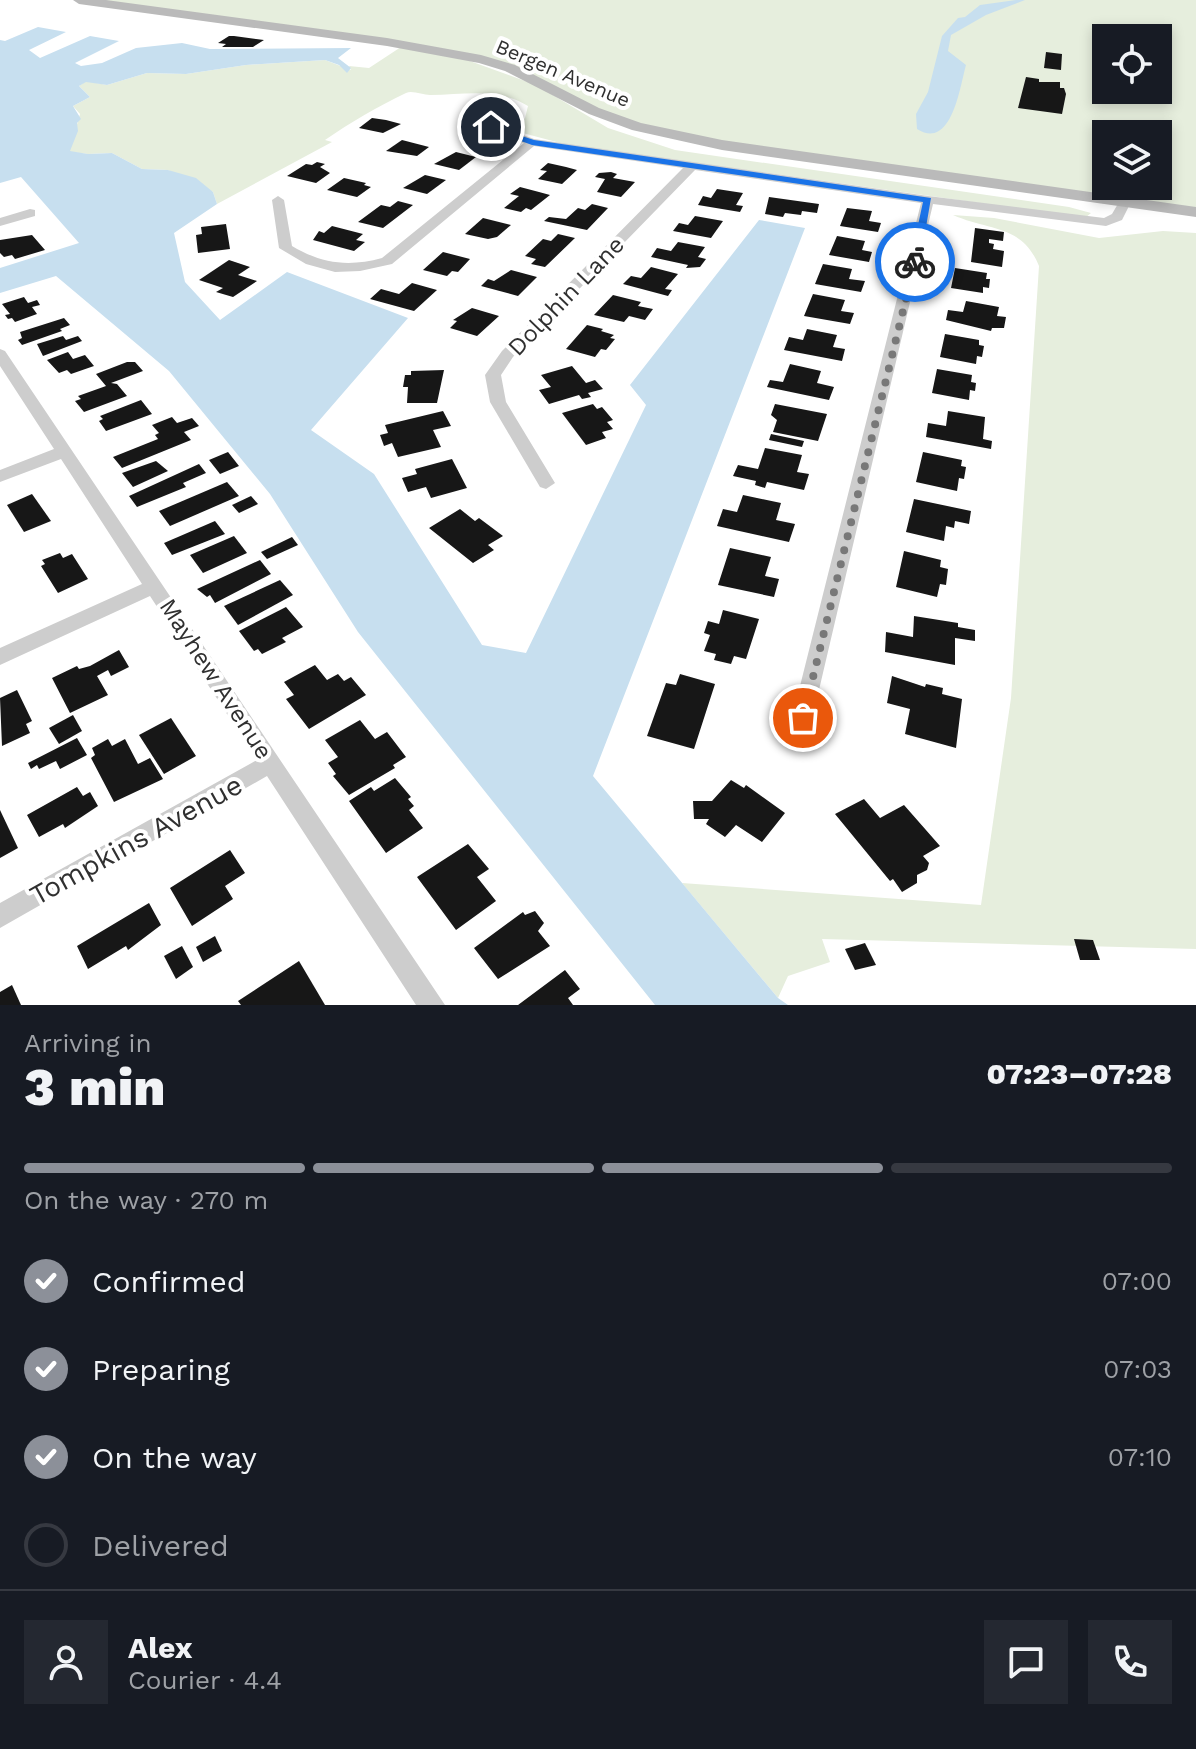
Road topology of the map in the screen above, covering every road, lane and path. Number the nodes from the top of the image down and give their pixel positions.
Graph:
1 (79, 0) edge
2 (481, 114) dead end
3 (532, 142) junction
4 (692, 166) junction
5 (1092, 195) edge
6 (278, 200) dead end
7 (928, 200) junction
8 (1126, 200) joint
9 (1196, 212) edge
10 (30, 213) dead end
11 (0, 222) edge
12 (0, 354) edge
13 (65, 451) junction
14 (0, 476) edge
15 (546, 483) dead end
16 (155, 586) junction
17 (0, 657) edge
18 (803, 718) dead end
19 (271, 763) junction
20 (0, 916) edge
21 (432, 1005) edge

1 - 5 main road, Bergen Avenue
2 - 3 street
3 - 4 street
3 - 6 street
4 - 7 street
4 - 15 street, Dolphin Lane
7 - 8 street
7 - 18 street
8 - 9 main road, Bergen Avenue
10 - 11 street
12 - 13 street, Mayhew Avenue
13 - 14 street
13 - 16 street, Mayhew Avenue
16 - 17 street
16 - 19 street, Mayhew Avenue
19 - 20 street, Tompkins Avenue
19 - 21 street, Mayhew Avenue

